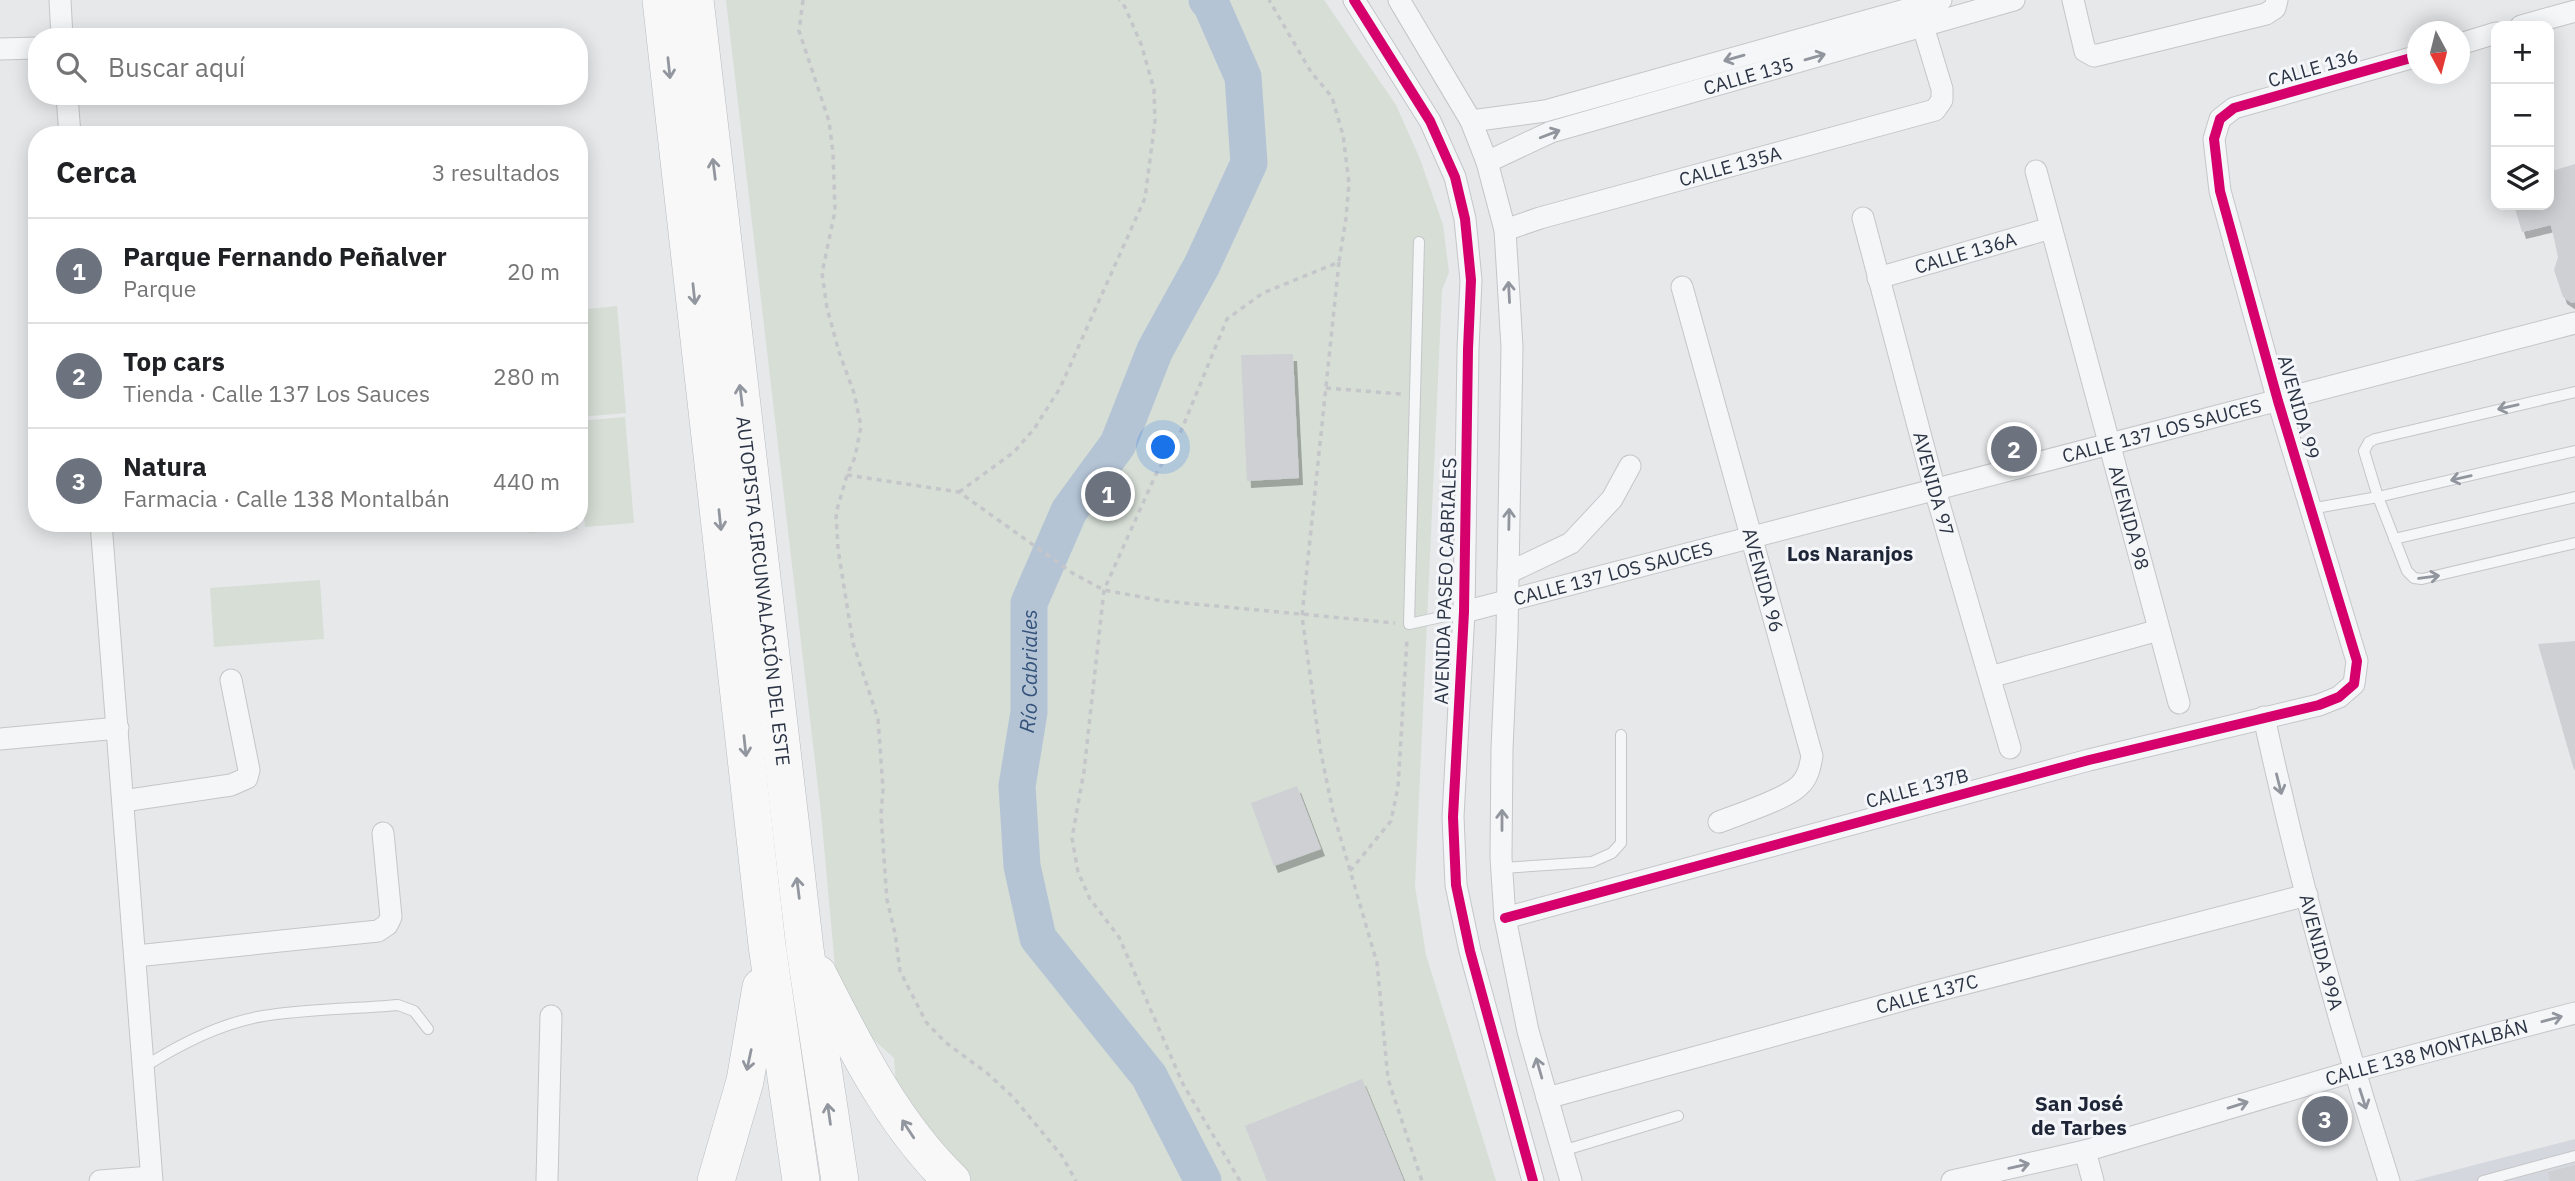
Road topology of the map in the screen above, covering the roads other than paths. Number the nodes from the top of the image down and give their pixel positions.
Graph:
1 (60, 0) edge
2 (661, 0) edge
3 (695, 0) edge
4 (1354, 0) edge
5 (1941, 0) edge
6 (2014, 0) edge
7 (2073, 0) edge
8 (2277, 0) edge
9 (1404, 2) edge
10 (1917, 11) edge
11 (2575, 11) edge
12 (2539, 21) edge
13 (62, 28) edge
14 (2491, 34) edge
15 (2470, 41) edge
16 (28, 48) edge
17 (0, 49) edge
18 (2407, 59) edge
19 (68, 105) edge
20 (2220, 119) joint
21 (1471, 121) junction
22 (69, 126) edge
23 (1487, 162) junction
24 (2036, 171) dead end
25 (1863, 218) dead end
26 (2051, 228) junction
27 (1505, 230) junction
28 (1419, 242) dead end
29 (1878, 278) junction
30 (1682, 287) dead end
31 (2575, 323) edge
32 (2575, 392) edge
33 (2278, 401) junction
34 (2110, 443) junction
35 (2575, 451) edge
36 (1630, 466) dead end
37 (1935, 490) junction
38 (2378, 497) junction
39 (2575, 497) edge
40 (2310, 509) junction
41 (102, 532) edge
42 (1751, 537) junction
43 (2394, 539) junction
44 (2575, 543) edge
45 (1508, 573) junction
46 (1507, 600) junction
47 (1464, 611) junction
48 (2159, 630) junction
49 (1990, 677) junction
50 (231, 680) dead end
51 (2339, 697) joint
52 (2179, 703) dead end
53 (2264, 718) junction
54 (118, 728) junction
55 (1621, 735) dead end
56 (0, 739) edge
57 (2010, 748) dead end
58 (123, 801) junction
59 (1719, 822) dead end
60 (383, 833) dead end
61 (1502, 868) junction
62 (2307, 895) junction
63 (1505, 918) junction
64 (767, 945) junction
65 (805, 949) junction
66 (135, 956) junction
67 (2575, 1013) edge
68 (551, 1016) dead end
69 (428, 1029) dead end
70 (144, 1067) junction
71 (2354, 1071) junction
72 (1547, 1098) junction
73 (1678, 1116) dead end
74 (1562, 1151) junction
75 (2085, 1151) junction
76 (2575, 1156) edge
77 (152, 1179) edge
78 (100, 1181) edge
79 (547, 1181) edge
80 (716, 1181) edge
81 (801, 1181) edge
82 (840, 1181) edge
83 (952, 1181) edge
84 (1533, 1181) edge
85 (1571, 1181) edge
86 (1952, 1181) edge
87 (2093, 1181) edge
88 (2389, 1181) edge
89 (2483, 1181) edge

1 - 13 street
2 -> 64 highway, AUTOPISTA CIRCUNVALACIÓN DEL ESTE
65 -> 3 highway, AUTOPISTA CIRCUNVALACIÓN DEL ESTE
4 - 47 street, AVENIDA PASEO CABRIALES
5 - 10 street, CALLE 135
6 - 10 street, CALLE 135
7 - 8 street
9 - 21 street
10 -> 21 street, CALLE 135
23 -> 10 street, CALLE 135
10 - 27 street, CALLE 135A
11 - 12 street
14 - 15 street
16 - 17 street
18 - 20 street, CALLE 136
19 - 22 street
20 - 33 street, AVENIDA 99
21 - 23 street
23 - 27 street
24 - 26 street, AVENIDA 98
25 - 29 street, AVENIDA 97
26 - 29 street, CALLE 136A
26 - 34 street, AVENIDA 98
45 -> 27 street
28 - 47 lane
29 - 37 street, AVENIDA 97
30 - 42 street, AVENIDA 96
31 - 33 street, CALLE 137 LOS SAUCES
32 -> 38 lane
33 - 34 street, CALLE 137 LOS SAUCES
33 - 40 street, AVENIDA 99
34 - 37 street, CALLE 137 LOS SAUCES
34 - 48 street, AVENIDA 98
35 -> 38 lane
36 - 45 street
37 - 42 street, CALLE 137 LOS SAUCES
37 - 49 street, AVENIDA 97
38 - 40 lane
38 - 43 lane
39 - 43 lane
40 - 51 street, AVENIDA 99
41 - 54 street
42 - 46 street, CALLE 137 LOS SAUCES
42 - 59 street, AVENIDA 96
43 -> 44 lane
45 - 46 street
46 - 47 street, CALLE 137 LOS SAUCES
61 -> 46 street
47 - 84 street, AVENIDA PASEO CABRIALES
48 - 49 street
48 - 52 street, AVENIDA 98
49 - 57 street, AVENIDA 97
50 - 58 street
51 - 53 street, CALLE 137B
53 -> 62 street, AVENIDA 99A
53 - 63 street, CALLE 137B
54 - 56 street
54 - 58 street
55 - 61 lane
58 - 66 street
60 - 66 street
61 - 63 street
62 - 71 street, AVENIDA 99A
62 - 72 street, CALLE 137C
72 -> 63 street
64 -> 80 highway
64 - 81 highway, AUTOPISTA CIRCUNVALACIÓN DEL ESTE
82 -> 65 highway, AUTOPISTA CIRCUNVALACIÓN DEL ESTE
83 -> 65 highway
66 - 70 street
71 -> 67 street, CALLE 138 MONTALBÁN
68 - 79 street
69 - 70 lane
70 - 77 street
75 -> 71 street, CALLE 138 MONTALBÁN
71 -> 88 street, AVENIDA 99A
72 - 74 street
73 - 74 lane
74 - 85 street
86 -> 75 street, CALLE 138 MONTALBÁN
75 - 87 street
76 - 89 lane
77 - 78 street

